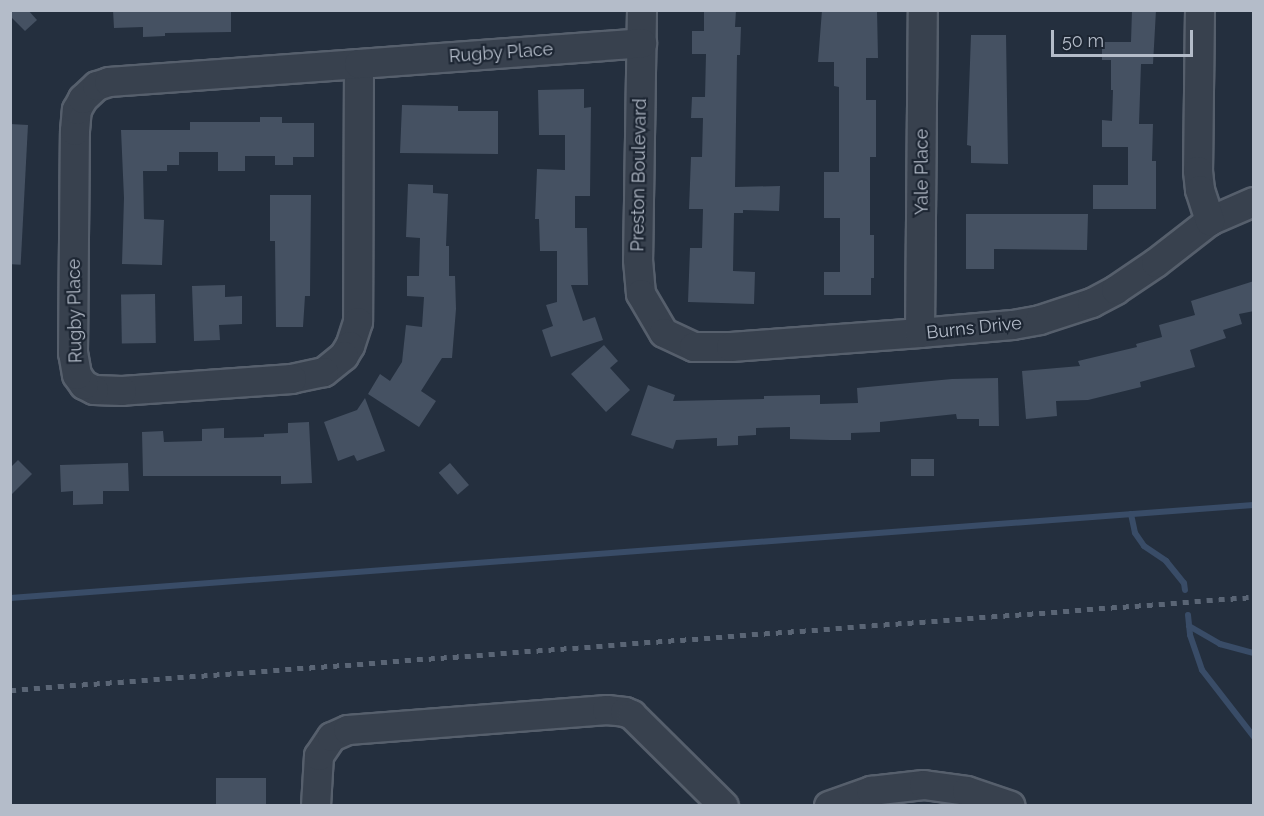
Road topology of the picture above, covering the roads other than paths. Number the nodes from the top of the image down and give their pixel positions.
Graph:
1 (642, 10) edge
2 (923, 10) edge
3 (1200, 10) edge
4 (642, 43) junction
5 (359, 64) junction
6 (1254, 202) edge
7 (1210, 221) junction
8 (664, 333) joint
9 (920, 333) junction
10 (316, 806) edge
11 (724, 806) edge
12 (829, 806) edge
13 (1011, 806) edge

1 - 4 street, Preston Boulevard
2 - 9 street, Yale Place
3 - 7 street
4 - 5 street, Rugby Place
4 - 8 street, Preston Boulevard
5 - 5 street, Rugby Place
6 - 7 street, Burns Drive
7 - 9 street, Burns Drive
8 - 9 street, Burns Drive
10 - 11 street
12 - 13 street

